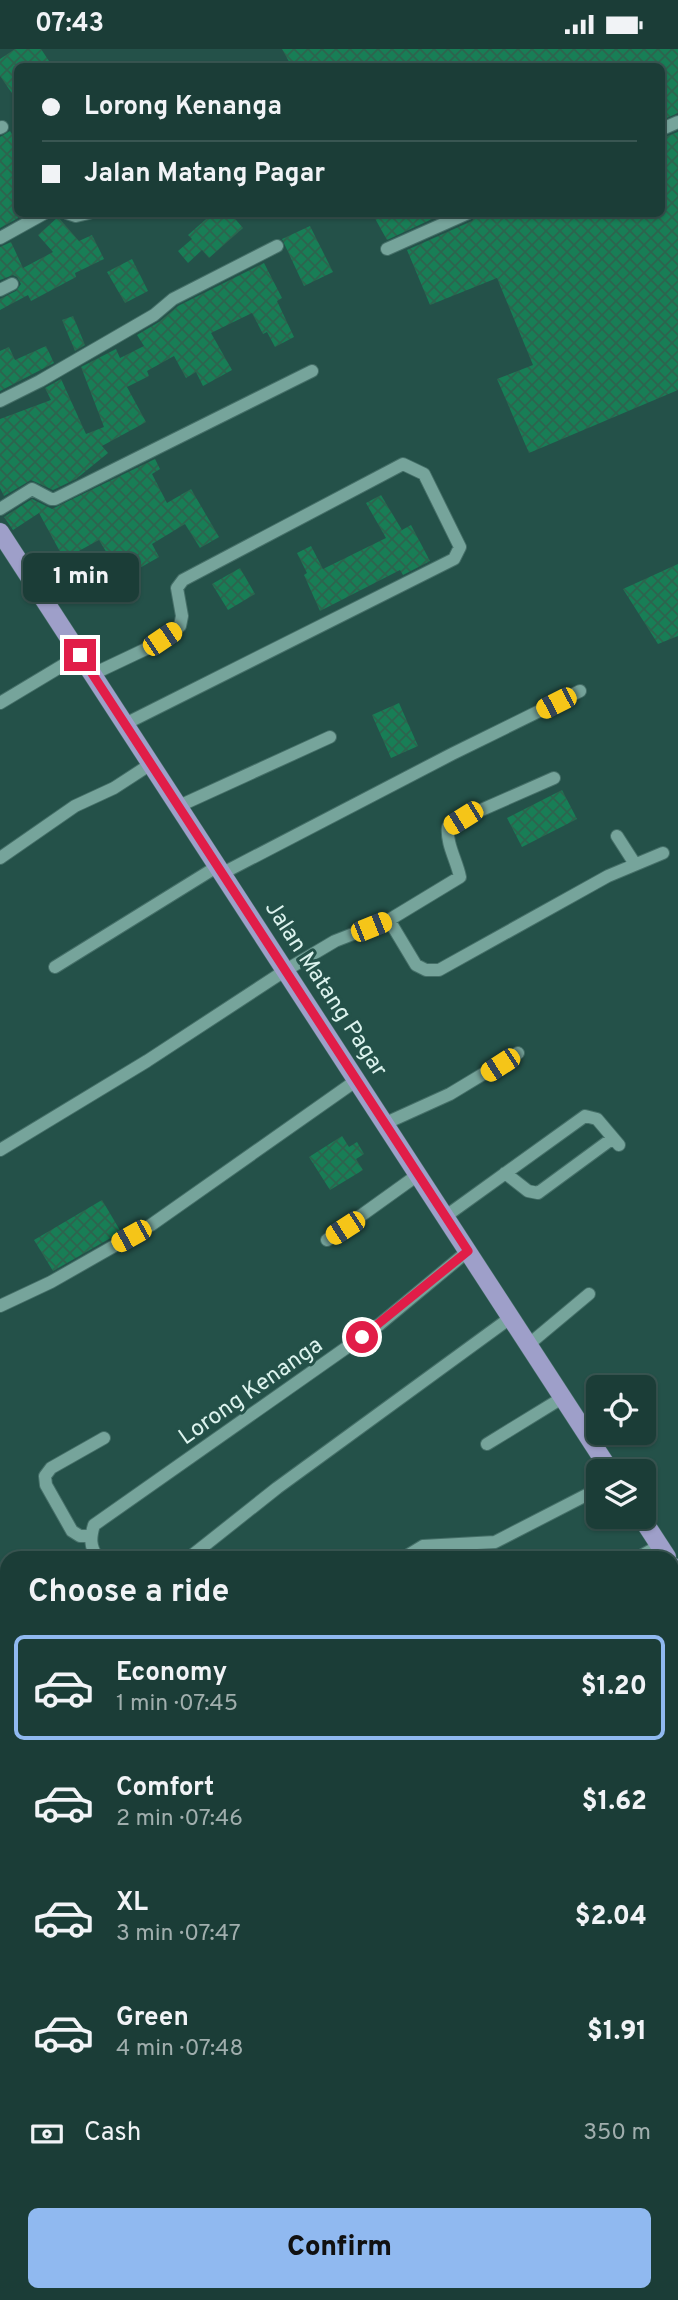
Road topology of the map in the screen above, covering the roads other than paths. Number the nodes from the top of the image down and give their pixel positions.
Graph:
1 (38, 217) edge
2 (459, 217) edge
3 (0, 237) edge
4 (278, 246) dead end
5 (387, 249) dead end
6 (312, 371) dead end
7 (0, 401) edge
8 (0, 509) edge
9 (0, 532) edge
10 (80, 655) junction
11 (93, 674) junction
12 (580, 691) dead end
13 (0, 703) edge
14 (125, 724) junction
15 (330, 737) dead end
16 (151, 764) junction
17 (554, 778) dead end
18 (179, 806) junction
19 (617, 836) dead end
20 (663, 853) dead end
21 (0, 857) edge
22 (635, 864) junction
23 (220, 870) junction
24 (389, 919) junction
25 (55, 967) dead end
26 (286, 970) junction
27 (518, 1053) dead end
28 (358, 1080) junction
29 (386, 1123) junction
30 (0, 1150) edge
31 (505, 1173) junction
32 (419, 1174) junction
33 (446, 1216) junction
34 (327, 1240) dead end
35 (468, 1251) junction
36 (589, 1294) dead end
37 (0, 1306) edge
38 (510, 1318) junction
39 (528, 1345) junction
40 (562, 1398) junction
41 (104, 1438) dead end
42 (487, 1444) dead end
43 (602, 1459) edge
44 (586, 1495) edge
45 (649, 1529) edge
46 (91, 1536) junction
47 (93, 1551) edge
48 (198, 1551) edge
49 (415, 1551) edge
50 (662, 1551) edge

1 - 3 street
2 - 5 street
4 - 7 street
6 - 8 street
9 - 10 main road, Jalan Matang Pagar
10 - 11 main road, Jalan Matang Pagar
10 - 13 street
11 - 14 main road, Jalan Matang Pagar
11 - 14 street
12 - 23 street
14 - 16 main road, Jalan Matang Pagar
15 - 18 street
16 - 18 main road, Jalan Matang Pagar
16 - 21 street
17 - 24 street
18 - 23 main road, Jalan Matang Pagar
19 - 22 street
20 - 22 street
22 - 24 street
23 - 25 street
23 - 26 main road, Jalan Matang Pagar
24 - 26 street
26 - 28 main road, Jalan Matang Pagar
26 - 30 street
27 - 29 street
28 - 29 main road, Jalan Matang Pagar
28 - 37 street
29 - 32 main road, Jalan Matang Pagar
31 - 31 street
31 - 33 street
32 - 33 main road, Jalan Matang Pagar
32 - 34 street
33 - 35 main road, Jalan Matang Pagar
35 - 38 main road, Jalan Matang Pagar
35 - 46 street, Lorong Kenanga
36 - 39 street
38 - 39 main road, Jalan Matang Pagar
38 - 48 street
39 - 40 main road, Jalan Matang Pagar
40 - 42 street
40 - 43 main road, Jalan Matang Pagar
41 - 46 street
44 - 49 street
45 - 50 main road
46 - 47 street

